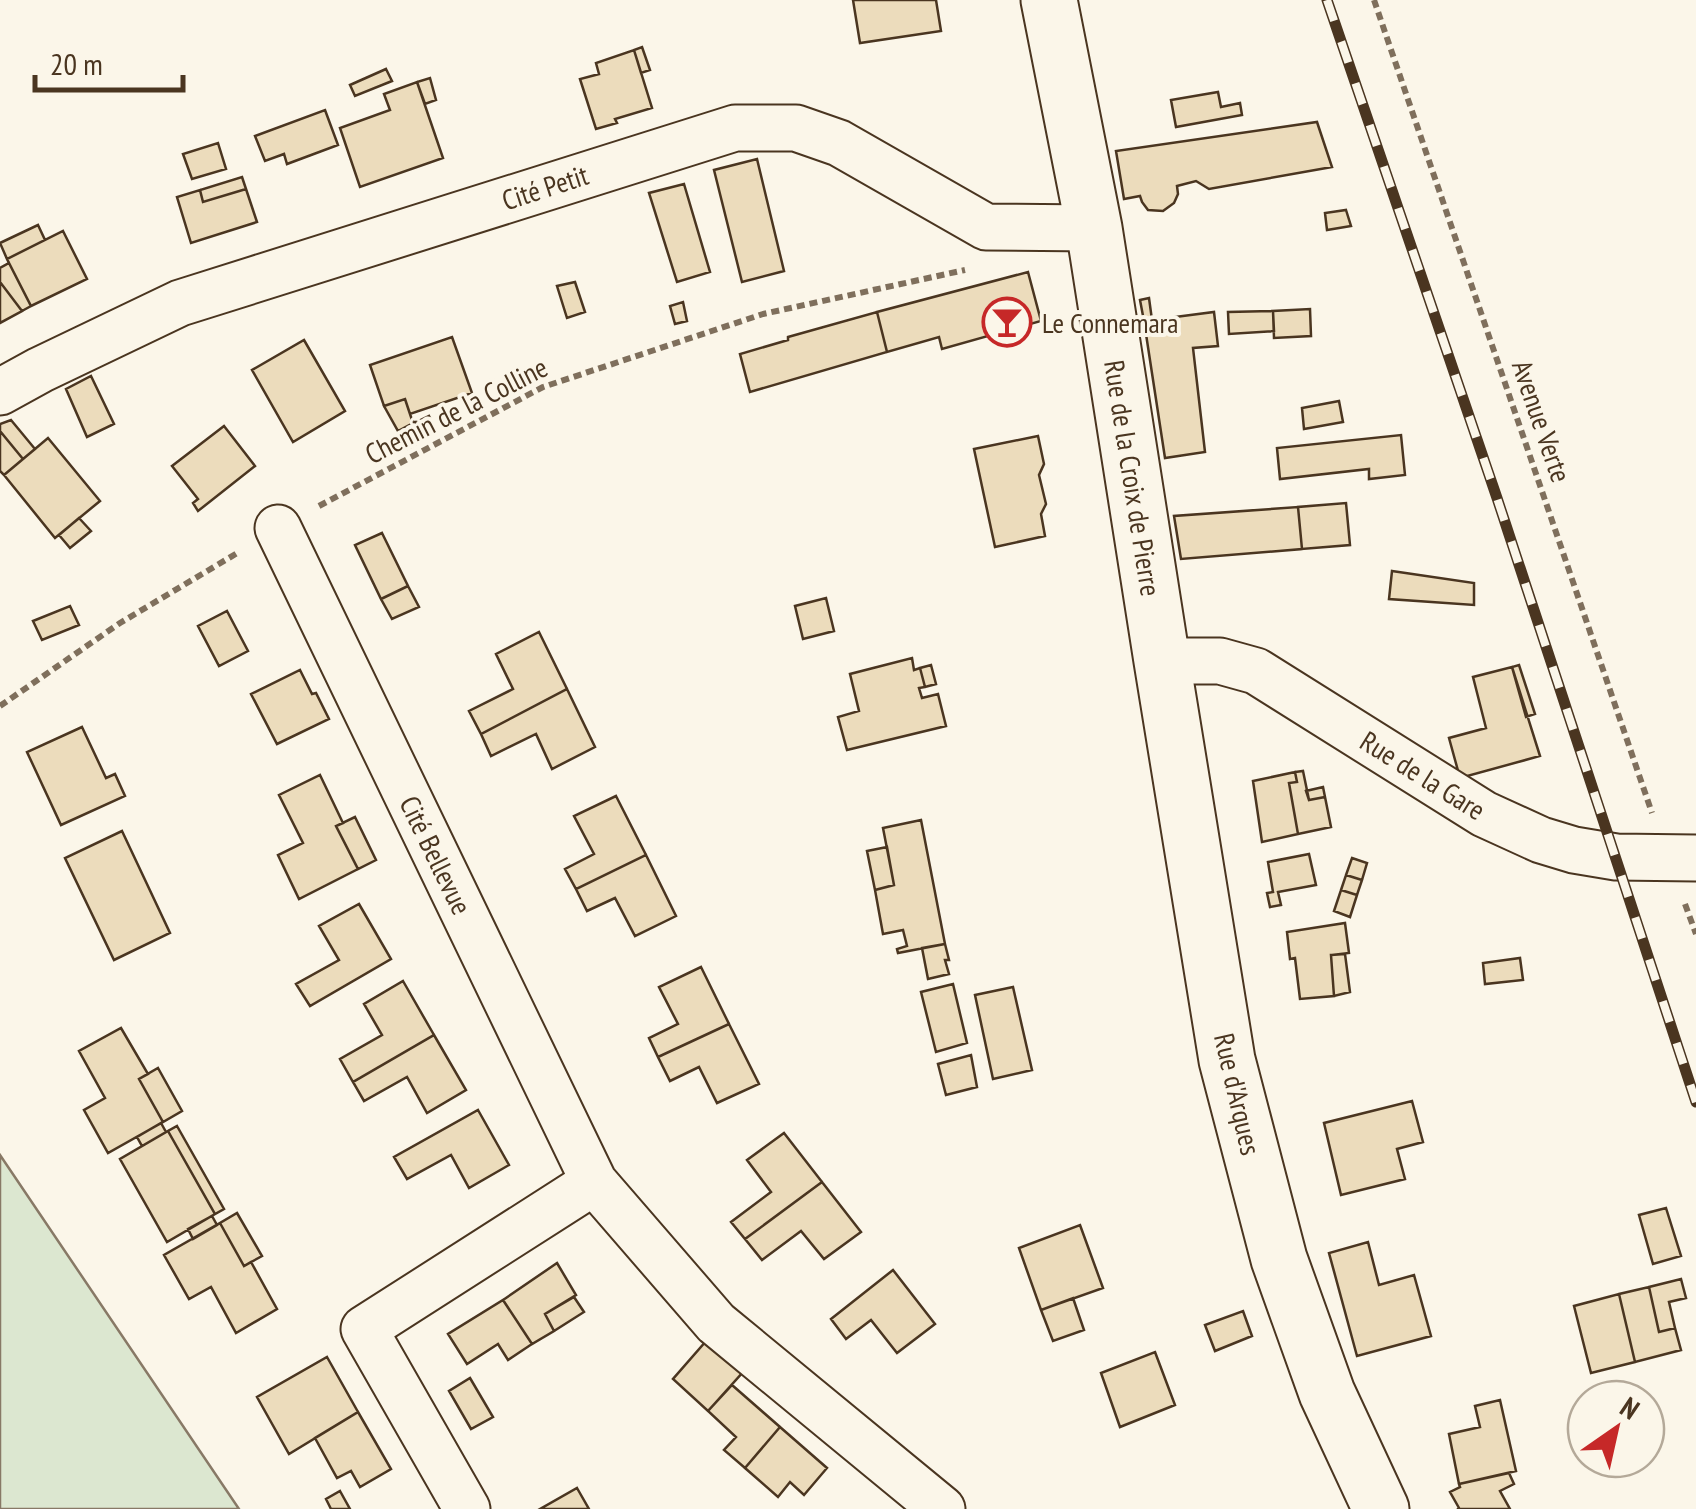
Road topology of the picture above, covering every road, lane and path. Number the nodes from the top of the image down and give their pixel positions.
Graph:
1 (1048, 0) edge
2 (1374, 0) edge
3 (1019, 228) junction
4 (1094, 228) junction
5 (0, 392) edge
6 (278, 528) junction
7 (1162, 661) junction
8 (0, 706) edge
9 (1681, 858) edge
10 (594, 1182) junction
11 (467, 1509) edge
12 (942, 1509) edge
13 (1381, 1509) edge

1 - 4 main road, Rue de la Croix de Pierre
2 - 9 path, Avenue Verte
3 - 4 street, Cité Petit
3 - 5 street, Cité Petit
3 - 6 path, Chemin de la Colline
4 - 7 main road, Rue de la Croix de Pierre
6 - 8 path, Chemin de la Colline
6 - 10 street, Cité Bellevue
7 - 9 street, Rue de la Gare
7 - 13 main road, Rue d'Arques
10 - 11 street
10 - 12 street, Cité Bellevue

